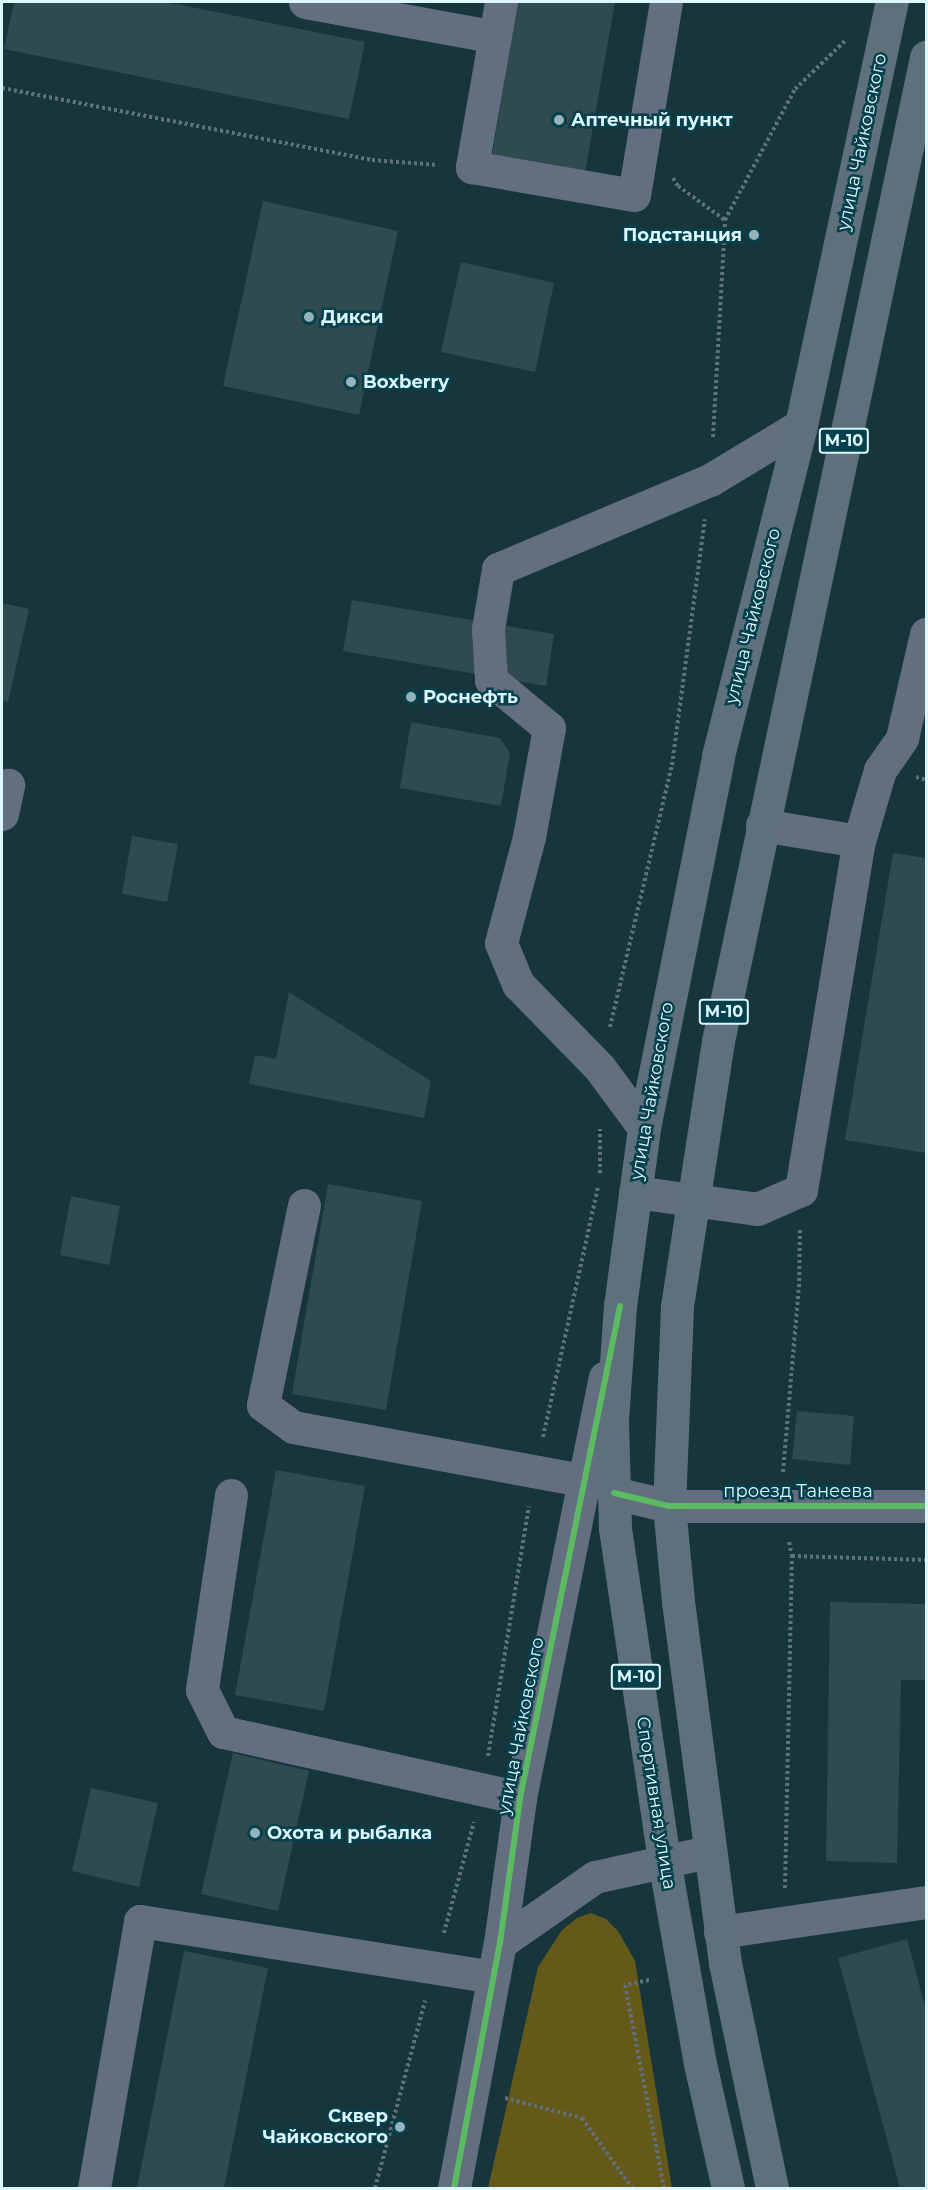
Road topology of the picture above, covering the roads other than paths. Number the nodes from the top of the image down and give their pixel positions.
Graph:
1 (305, 2) edge
2 (501, 2) edge
3 (666, 2) edge
4 (892, 2) edge
5 (495, 37) junction
6 (927, 57) edge
7 (801, 425) junction
8 (927, 634) edge
9 (762, 825) junction
10 (859, 841) junction
11 (644, 1128) junction
12 (635, 1192) junction
13 (691, 1201) junction
14 (304, 1205) dead end
15 (620, 1306) junction
16 (583, 1480) junction
17 (614, 1493) junction
18 (231, 1495) dead end
19 (669, 1506) junction
20 (927, 1506) edge
21 (520, 1798) junction
22 (708, 1851) junction
23 (664, 1860) junction
24 (927, 1902) edge
25 (720, 1932) junction
26 (500, 1943) junction
27 (494, 1977) junction
28 (94, 2188) edge
29 (454, 2188) edge
30 (728, 2188) edge
31 (772, 2188) edge

1 - 5 street
2 - 5 street
3 - 5 street
4 - 7 highway, улица Чайковского / М-10
6 - 9 highway, М-10
7 - 11 highway, улица Чайковского / М-10
7 - 11 street
8 - 10 street
9 - 10 street
9 - 13 highway, М-10
10 - 13 street
11 - 12 highway, улица Чайковского / М-10
12 - 13 street
12 - 15 highway, улица Чайковского / М-10
13 - 19 highway, М-10
14 - 16 street
15 - 16 street, улица Чайковского
15 - 17 highway, Спортивная улица / М-10
16 - 21 street, улица Чайковского
17 - 19 street, проезд Танеева
17 - 23 highway, Спортивная улица / М-10
18 - 21 street
19 - 20 street, проезд Танеева
19 - 22 highway, М-10
21 - 26 street, улица Чайковского
22 - 23 street
22 - 25 highway, М-10
23 - 26 street
23 - 30 highway, Спортивная улица / М-10
24 - 25 street
25 - 31 highway, М-10
26 - 27 street, улица Чайковского
27 - 28 street
27 - 29 street, улица Чайковского

